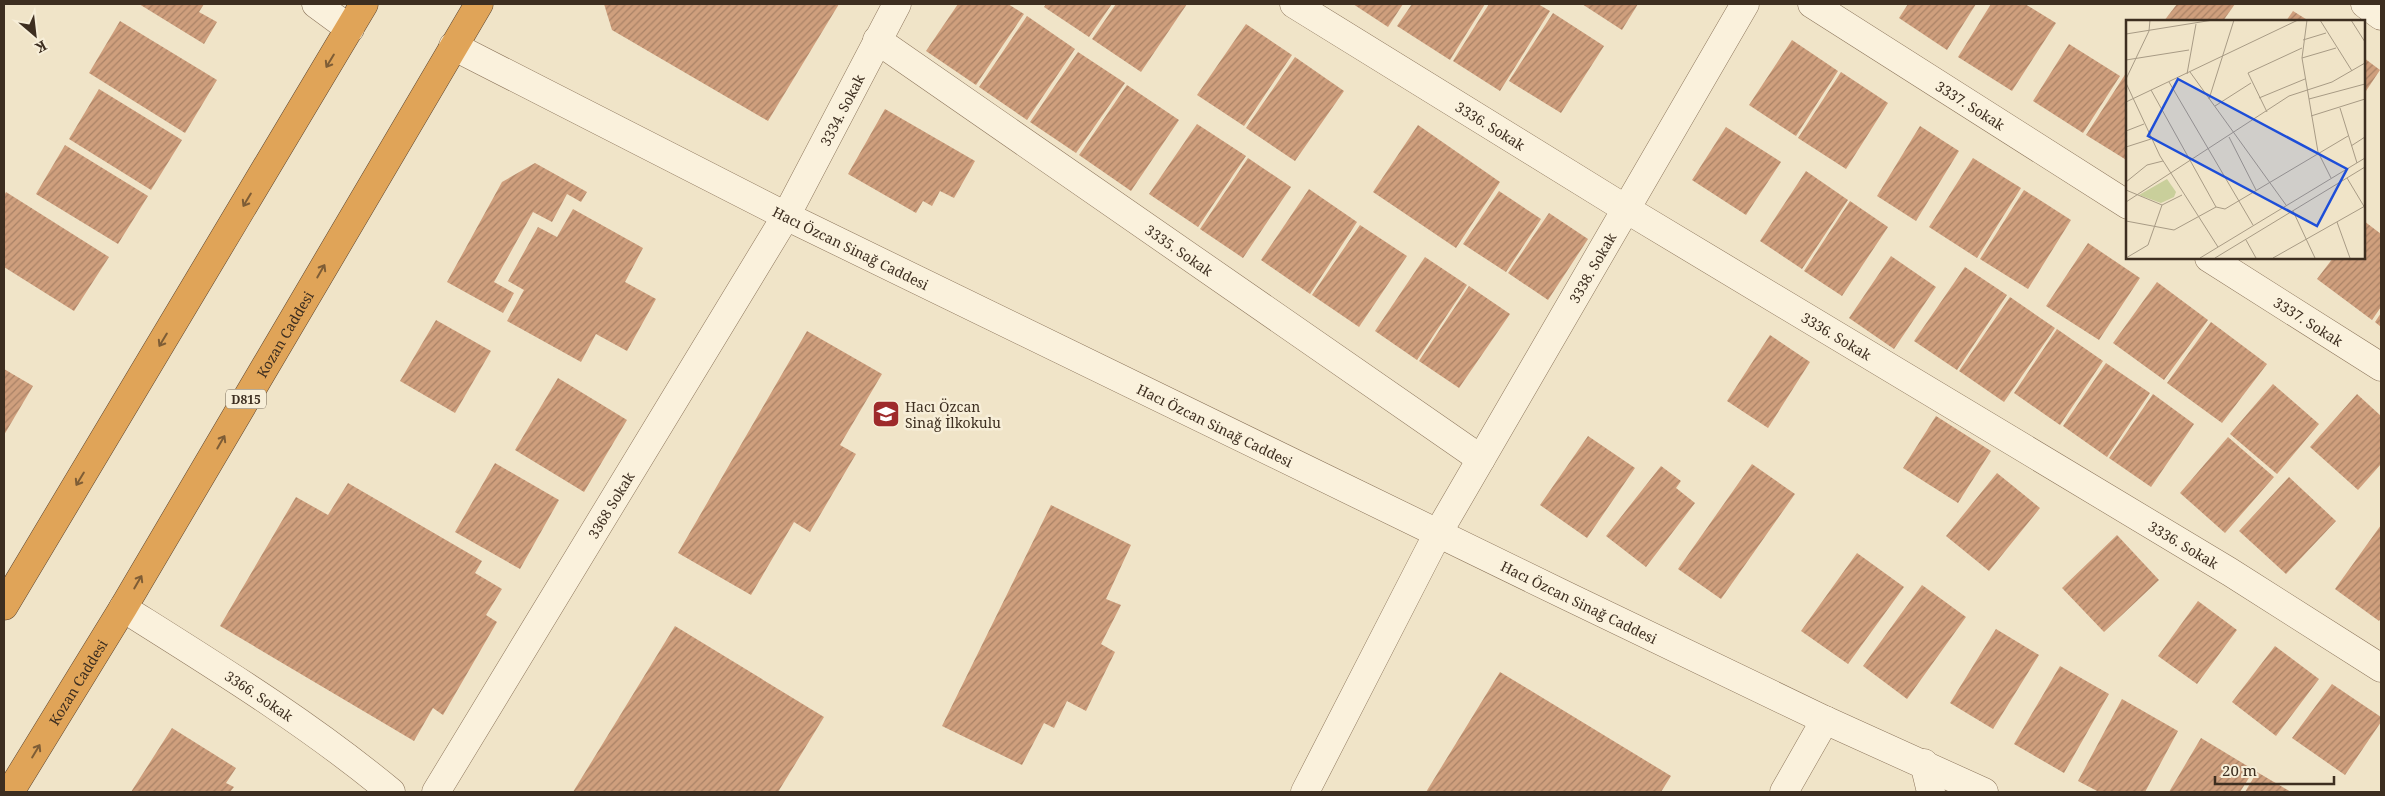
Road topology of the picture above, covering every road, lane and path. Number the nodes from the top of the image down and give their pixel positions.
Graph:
1 (316, 4) edge
2 (364, 4) edge
3 (479, 4) edge
4 (897, 4) edge
5 (1294, 4) edge
6 (1746, 4) edge
7 (1812, 4) edge
8 (2365, 4) edge
9 (2381, 16) edge
10 (350, 29) junction
11 (877, 40) junction
12 (453, 46) junction
13 (2126, 204) edge
14 (1626, 209) junction
15 (786, 216) junction
16 (2211, 259) edge
17 (2381, 367) edge
18 (1481, 460) junction
19 (1438, 533) junction
20 (4, 606) edge
21 (123, 608) junction
22 (2381, 668) edge
23 (1825, 720) junction
24 (1924, 764) junction
25 (10, 792) edge
26 (391, 792) edge
27 (436, 792) edge
28 (1305, 792) edge
29 (1784, 792) edge
30 (1931, 792) edge
31 (1984, 792) edge

1 - 10 street
2 - 10 highway
3 - 12 highway, Kozan Caddesi / D815
4 - 11 street, 3334. Sokak
5 - 14 street, 3336. Sokak
6 - 14 street, 3338. Sokak
7 - 13 street, 3337. Sokak
8 - 9 street
10 -> 20 highway
11 - 15 street, 3334. Sokak
11 - 18 street, 3335. Sokak
12 - 15 street, Hacı Özcan Sinağ Caddesi
21 -> 12 highway, Kozan Caddesi / D815
14 - 18 street, 3338. Sokak
14 - 22 street, 3336. Sokak
15 - 19 street, Hacı Özcan Sinağ Caddesi
15 - 27 street, 3368 Sokak
16 - 17 street, 3337. Sokak
18 - 19 street, 3338. Sokak
19 - 23 street, Hacı Özcan Sinağ Caddesi
19 - 28 street, 3338. Sokak
25 -> 21 highway, Kozan Caddesi / D815
21 - 26 street, 3366. Sokak
23 - 24 street, Hacı Özcan Sinağ Caddesi
23 - 29 street
24 - 30 street
24 - 31 street, Hacı Özcan Sinağ Caddesi

